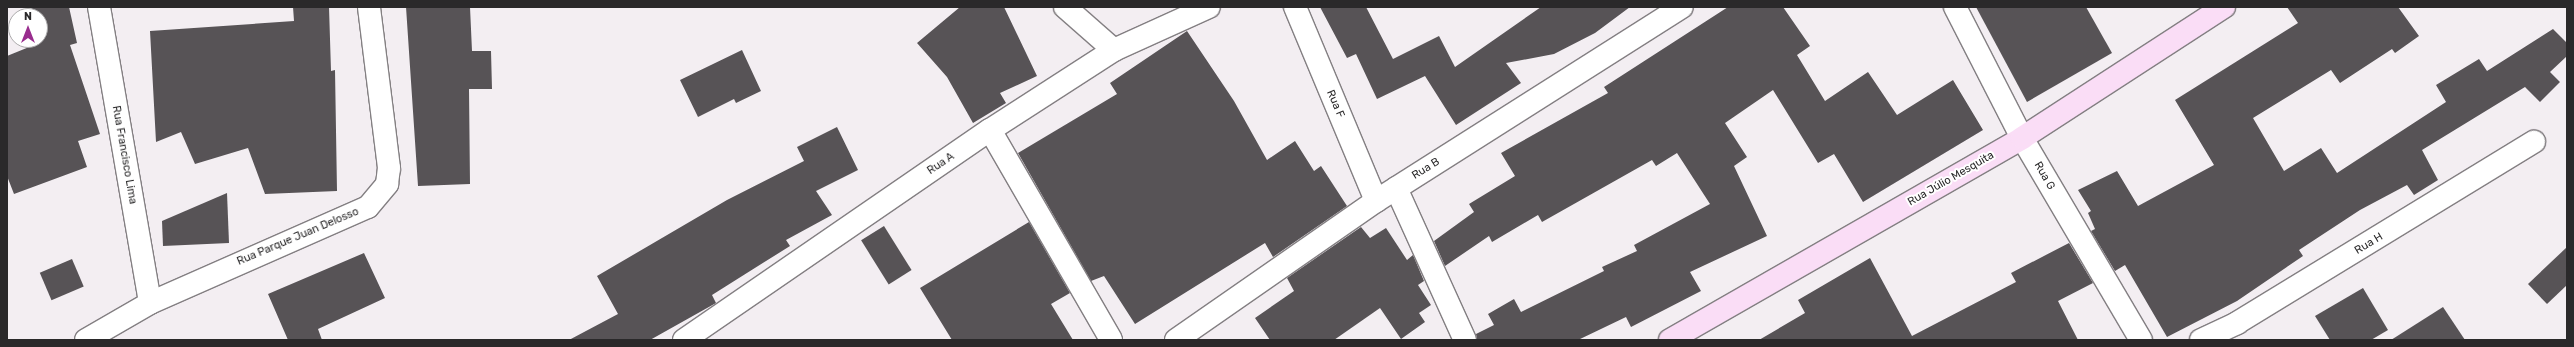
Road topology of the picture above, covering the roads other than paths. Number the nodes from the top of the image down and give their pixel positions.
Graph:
1 (99, 7) edge
2 (369, 7) edge
3 (1065, 7) edge
4 (1209, 7) edge
5 (1295, 7) edge
6 (1682, 7) edge
7 (1955, 7) edge
8 (2224, 7) edge
9 (1114, 50) junction
10 (990, 130) junction
11 (2022, 138) junction
12 (2534, 142) dead end
13 (1396, 188) junction
14 (1376, 201) junction
15 (150, 303) junction
16 (86, 340) edge
17 (684, 340) edge
18 (1111, 340) edge
19 (1176, 340) edge
20 (1465, 340) edge
21 (1670, 340) edge
22 (2141, 340) edge
23 (2201, 340) edge

1 - 15 street, Rua Francisco Lima
2 - 15 street, Rua Parque Juan Delosso
3 - 9 street
4 - 9 street, Rua A
5 - 14 street, Rua F
6 - 13 street, Rua B
7 - 11 street, Rua G
8 - 11 street, Rua Júlio Mesquita
9 - 10 street, Rua A
10 - 17 street, Rua A
10 - 18 street
11 - 21 street, Rua Júlio Mesquita
11 - 22 street, Rua G
12 - 23 street, Rua H
13 - 14 street, Rua B
13 - 20 street
14 - 19 street, Rua B
15 - 16 street, Rua Parque Juan Delosso

